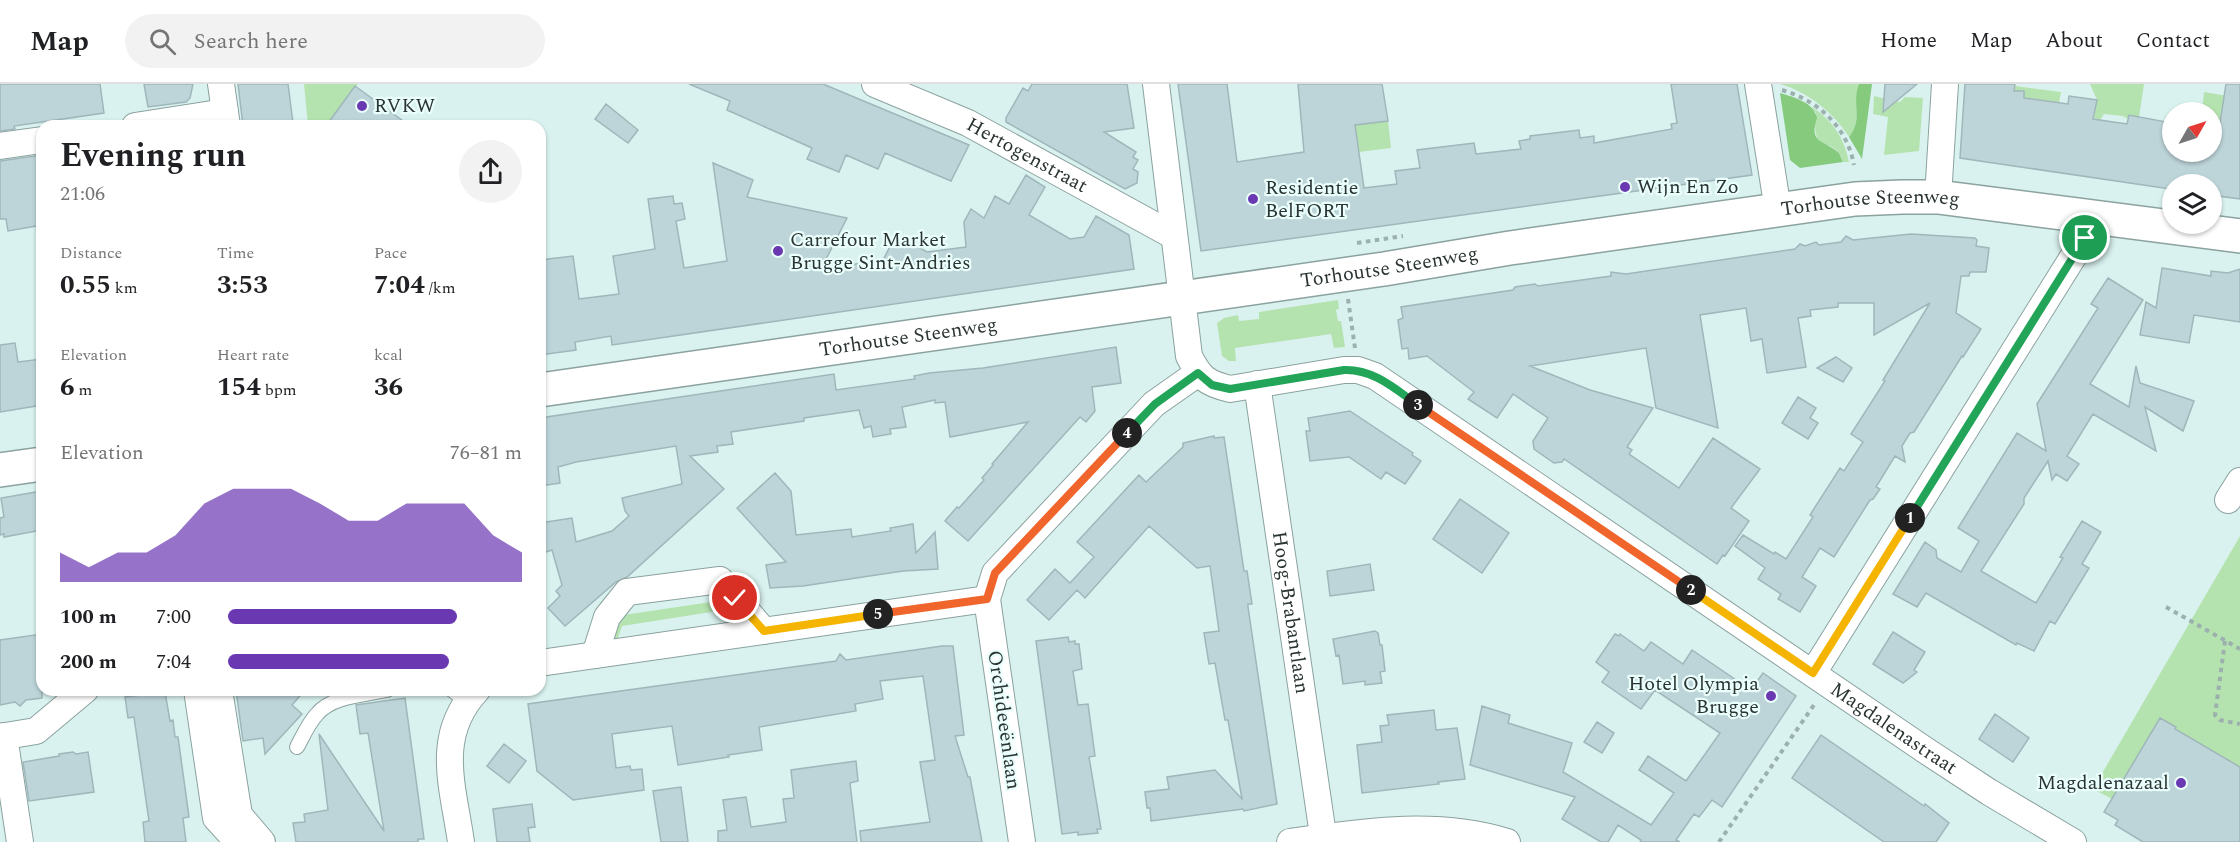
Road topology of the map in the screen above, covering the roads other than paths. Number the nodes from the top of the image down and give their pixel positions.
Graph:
1 (220, 84) edge
2 (875, 84) edge
3 (1156, 84) edge
4 (1945, 84) edge
5 (1767, 86) edge
6 (226, 119) edge
7 (36, 141) edge
8 (0, 146) edge
9 (1938, 197) junction
10 (1778, 210) junction
11 (2098, 218) junction
12 (1174, 236) junction
13 (2240, 236) edge
14 (1182, 297) junction
15 (1198, 373) junction
16 (1257, 384) junction
17 (546, 389) edge
18 (36, 465) edge
19 (0, 470) edge
20 (987, 599) junction
21 (764, 631) junction
22 (595, 656) junction
23 (546, 662) edge
24 (1821, 678) junction
25 (78, 696) edge
26 (198, 696) edge
27 (220, 696) edge
28 (363, 696) edge
29 (465, 696) edge
30 (2, 736) edge
31 (297, 747) dead end
32 (1323, 840) edge
33 (20, 842) edge
34 (238, 842) edge
35 (262, 842) edge
36 (461, 842) edge
37 (1022, 842) edge
38 (1290, 842) edge
39 (1507, 842) edge
40 (2073, 842) edge

1 - 6 street
2 - 12 street, Hertogenstraat
3 - 12 street
4 - 9 street
5 - 10 street
7 - 8 street
9 - 10 main road, Torhoutse Steenweg
9 - 11 main road, Torhoutse Steenweg
10 - 14 main road, Torhoutse Steenweg
11 - 13 main road, Torhoutse Steenweg
11 - 24 street
12 - 14 street
14 - 15 street
14 - 17 main road, Torhoutse Steenweg
15 - 16 street
15 - 20 street
16 - 24 street, Magdalenastraat
16 - 32 street, Hoog-Brabantlaan
18 - 19 main road
20 - 21 street
20 - 37 street, Orchideeënlaan
21 - 22 street
21 - 22 street
22 - 23 street
24 - 40 street, Magdalenastraat
25 - 30 street
26 - 34 street
27 - 35 street
28 - 31 lane
29 - 36 street
30 - 33 street
32 - 38 street
32 - 39 street

